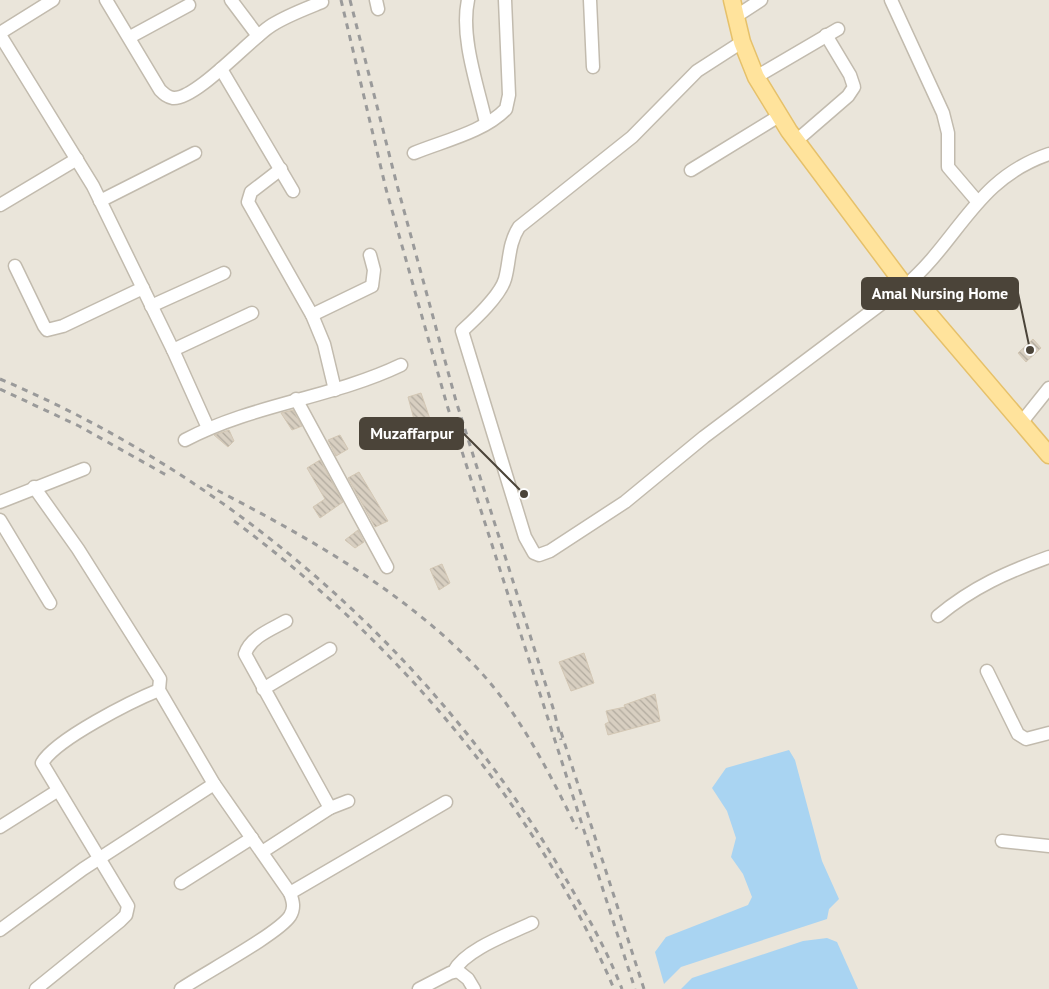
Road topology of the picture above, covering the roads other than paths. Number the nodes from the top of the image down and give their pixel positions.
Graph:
1 (53, 0) edge
2 (106, 0) edge
3 (231, 0) edge
4 (468, 0) edge
5 (505, 0) edge
6 (590, 0) edge
7 (732, 0) edge
8 (761, 0) edge
9 (891, 0) edge
10 (322, 2) dead end
11 (189, 5) dead end
12 (735, 17) junction
13 (838, 28) dead end
14 (0, 34) edge
15 (826, 35) junction
16 (258, 36) junction
17 (130, 37) junction
18 (742, 42) junction
19 (593, 67) dead end
20 (222, 69) junction
21 (756, 77) junction
22 (779, 116) junction
23 (486, 123) junction
24 (796, 141) junction
25 (195, 152) dead end
26 (414, 153) dead end
27 (1049, 154) edge
28 (77, 159) junction
29 (281, 169) junction
30 (691, 170) dead end
31 (293, 191) dead end
32 (100, 201) junction
33 (977, 202) junction
34 (0, 205) edge
35 (370, 255) dead end
36 (16, 266) dead end
37 (224, 274) dead end
38 (905, 286) junction
39 (143, 288) junction
40 (152, 306) junction
41 (252, 313) dead end
42 (312, 315) junction
43 (173, 350) junction
44 (401, 365) dead end
45 (1049, 388) edge
46 (335, 390) junction
47 (296, 399) junction
48 (1021, 422) junction
49 (208, 428) junction
50 (185, 440) dead end
51 (1049, 455) edge
52 (84, 470) dead end
53 (34, 487) junction
54 (0, 502) edge
55 (0, 520) edge
56 (1049, 557) edge
57 (387, 567) dead end
58 (50, 603) dead end
59 (938, 616) dead end
60 (286, 621) dead end
61 (330, 649) dead end
62 (986, 671) dead end
63 (263, 689) junction
64 (159, 690) junction
65 (1049, 733) edge
66 (214, 784) junction
67 (57, 791) junction
68 (348, 801) dead end
69 (446, 802) dead end
70 (330, 808) junction
71 (0, 827) edge
72 (252, 838) junction
73 (1002, 841) dead end
74 (1049, 846) edge
75 (262, 852) junction
76 (98, 859) junction
77 (181, 883) dead end
78 (290, 893) junction
79 (532, 923) dead end
80 (0, 930) edge
81 (454, 972) junction
82 (36, 989) edge
83 (181, 989) edge
84 (419, 989) edge
85 (474, 989) edge

1 - 14 street
2 - 17 street
3 - 16 street
4 - 23 street
5 - 23 street
6 - 19 street
7 - 12 main road
8 - 12 street
9 - 33 street
10 - 16 street
11 - 17 street
12 - 18 main road
13 - 15 street
14 - 28 street
15 - 21 street
15 - 24 street
16 - 20 street
17 - 20 street
18 - 21 main road
18 - 38 street
20 - 29 street
21 - 22 main road
22 - 24 main road
22 - 30 street
23 - 26 street
24 - 38 main road
25 - 32 street
27 - 33 street
28 - 32 street
28 - 34 street
29 - 31 street
29 - 42 street
32 - 39 street
33 - 38 street
35 - 42 street
36 - 39 street
37 - 40 street
38 - 48 main road
39 - 40 street
40 - 43 street
41 - 43 street
42 - 46 street
43 - 49 street
44 - 46 street
45 - 48 street
46 - 47 street
47 - 49 street
47 - 57 street
48 - 51 main road
49 - 50 street
52 - 53 street
53 - 54 street
53 - 64 street
55 - 58 street
56 - 59 street
60 - 63 street
61 - 63 street
62 - 65 street
63 - 70 street
64 - 66 street
64 - 67 street
66 - 72 street
66 - 76 street
67 - 71 street
67 - 76 street
68 - 70 street
69 - 78 street
70 - 75 street
72 - 75 street
72 - 77 street
73 - 74 street
75 - 78 street
76 - 80 street
76 - 82 street
78 - 83 street
79 - 81 street
81 - 84 street
81 - 85 street

